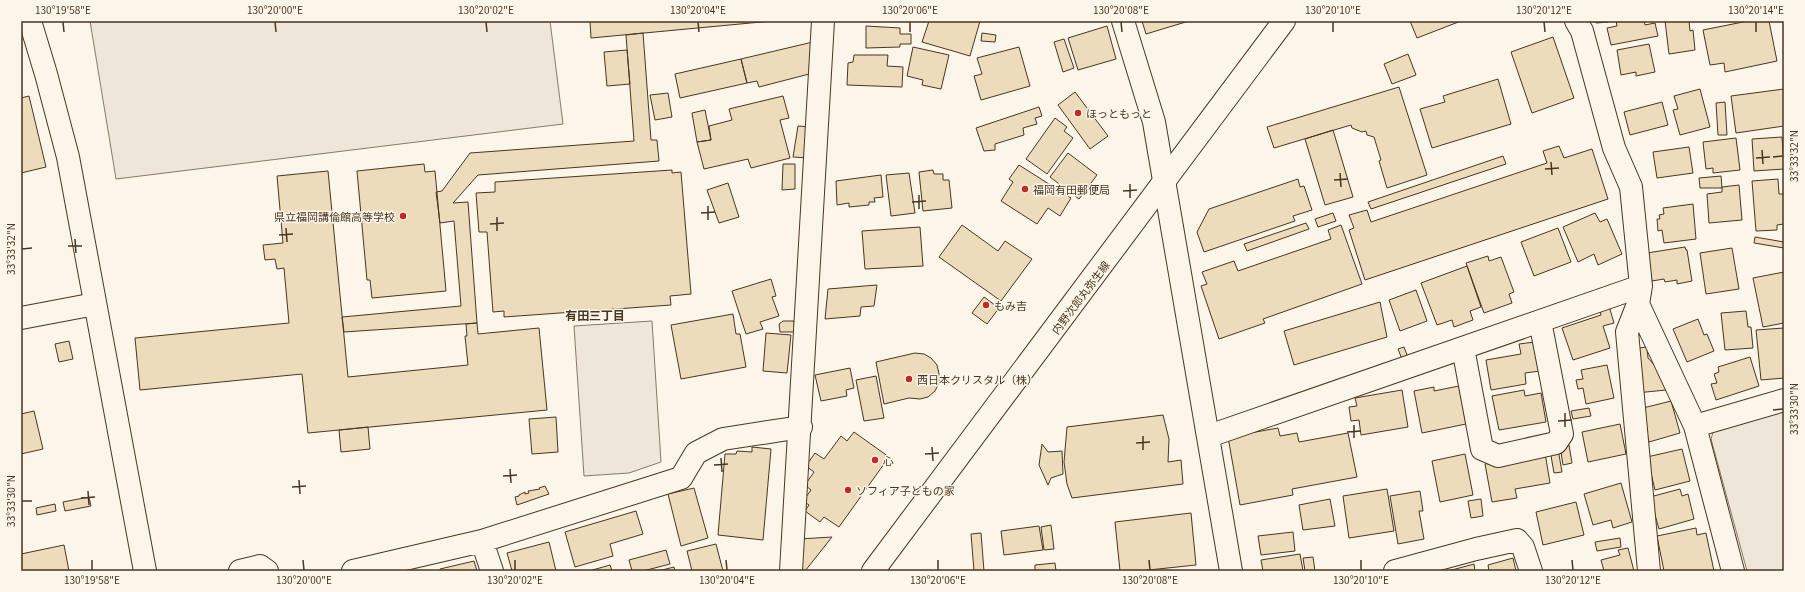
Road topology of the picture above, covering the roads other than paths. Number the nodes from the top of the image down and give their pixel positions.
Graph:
1 (30, 21) edge
2 (823, 21) edge
3 (1123, 21) edge
4 (1284, 21) edge
5 (1576, 21) edge
6 (1164, 185) junction
7 (1640, 295) junction
8 (95, 304) junction
9 (21, 318) edge
10 (1540, 321) junction
11 (1463, 348) junction
12 (1784, 400) edge
13 (1695, 426) junction
14 (800, 427) junction
15 (1209, 436) junction
16 (482, 540) junction
17 (145, 571) edge
18 (240, 571) edge
19 (267, 571) edge
20 (353, 571) edge
21 (492, 571) edge
22 (791, 571) edge
23 (873, 571) edge
24 (1231, 571) edge
25 (1395, 571) edge
26 (1531, 571) edge
27 (1649, 571) edge
28 (1733, 571) edge

1 - 8 street
2 - 14 street
3 - 6 street
4 - 6 street, 内野次郎丸弥生線
5 - 7 street
6 - 15 street
6 - 23 street, 内野次郎丸弥生線
7 - 10 street
7 - 13 street
7 - 27 street
8 - 9 street
8 - 17 street
10 - 11 street
10 - 11 street
11 - 15 street
12 - 13 street
13 - 28 street
14 - 16 street
14 - 22 street
15 - 24 street
16 - 20 street
16 - 21 street
18 - 19 street
25 - 26 street

